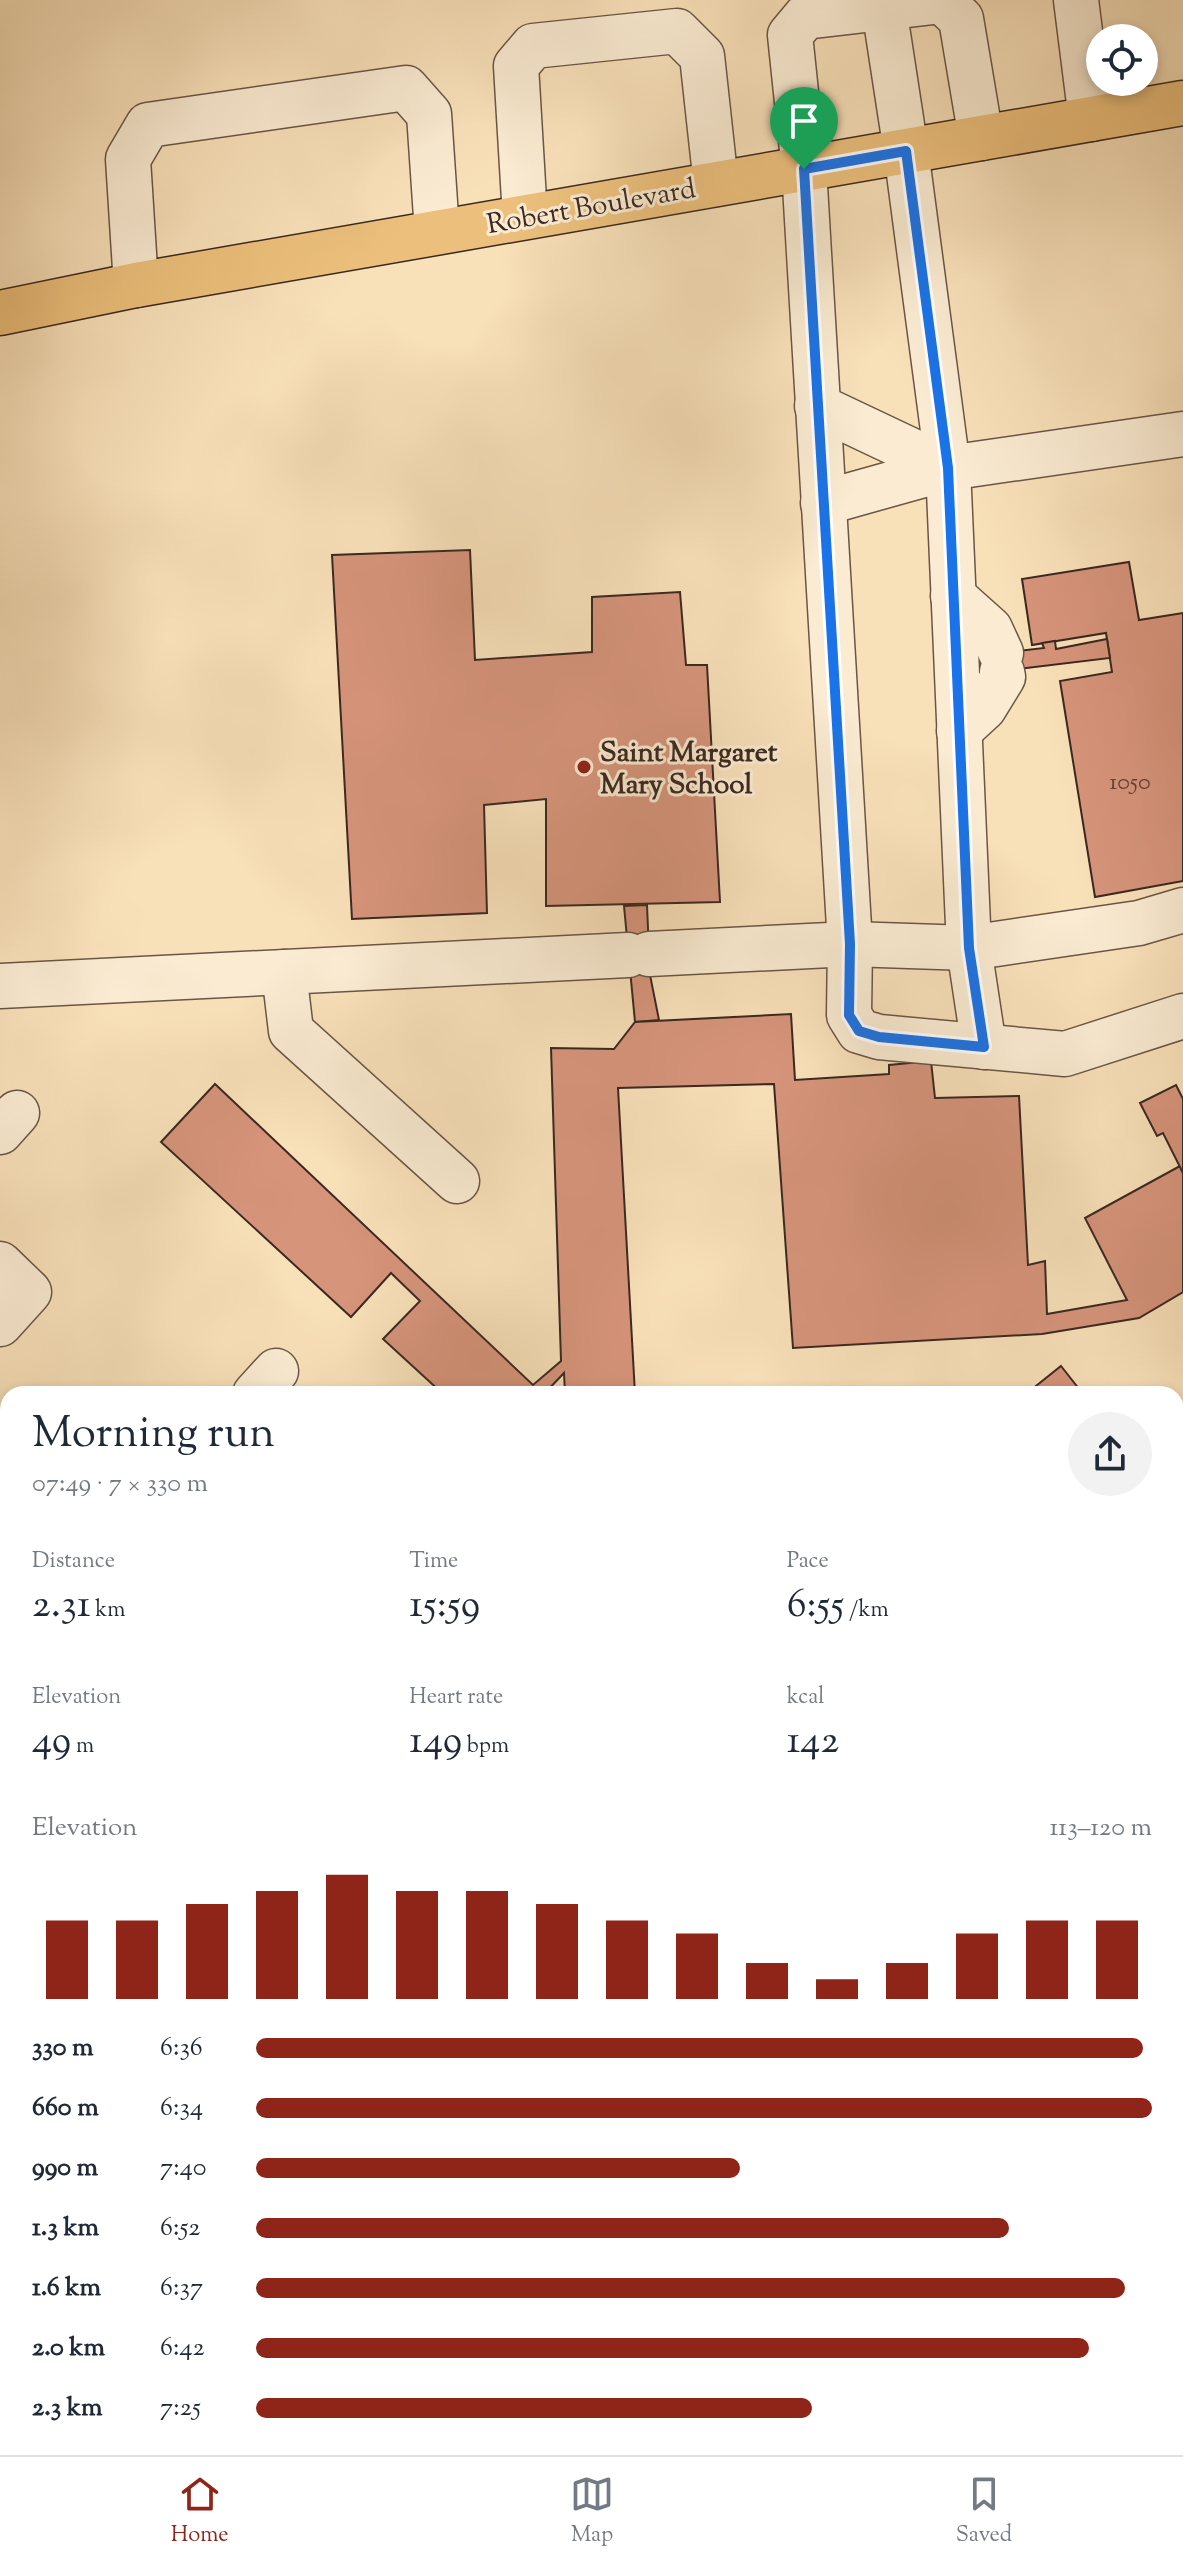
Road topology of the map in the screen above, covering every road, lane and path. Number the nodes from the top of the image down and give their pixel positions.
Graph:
1 (1076, 0) edge
2 (884, 8) junction
3 (1183, 103) edge
4 (1091, 119) junction
5 (981, 138) junction
6 (906, 151) junction
7 (804, 169) junction
8 (716, 184) junction
9 (525, 217) junction
10 (437, 232) junction
11 (136, 285) junction
12 (0, 313) edge
13 (817, 406) junction
14 (1183, 434) edge
15 (948, 468) junction
16 (823, 503) junction
17 (953, 596) junction
18 (959, 731) junction
19 (1183, 910) edge
20 (850, 944) junction
21 (969, 948) junction
22 (284, 972) junction
23 (0, 986) edge
24 (1183, 1016) edge
25 (984, 1047) junction
26 (457, 1181) dead end
27 (0, 1264) edge
28 (0, 1324) edge

1 - 4 street
2 - 5 street
2 - 6 street
2 - 7 street
3 - 4 main road, Robert Boulevard
4 - 5 main road, Robert Boulevard
5 - 6 main road, Robert Boulevard
6 - 7 main road, Robert Boulevard
6 - 15 street
7 - 8 main road, Robert Boulevard
7 - 13 street
8 - 9 main road, Robert Boulevard
8 - 9 street
9 - 10 main road, Robert Boulevard
10 - 11 main road, Robert Boulevard
10 - 11 street
11 - 12 main road, Robert Boulevard
13 - 15 street
13 - 16 street
14 - 15 street
15 - 16 street
15 - 17 street
16 - 20 street
17 - 18 street
17 - 18 street
18 - 21 street
19 - 21 street
20 - 21 street
20 - 22 street
20 - 25 street
21 - 25 street
22 - 23 street
22 - 26 street
24 - 25 street
27 - 28 street

